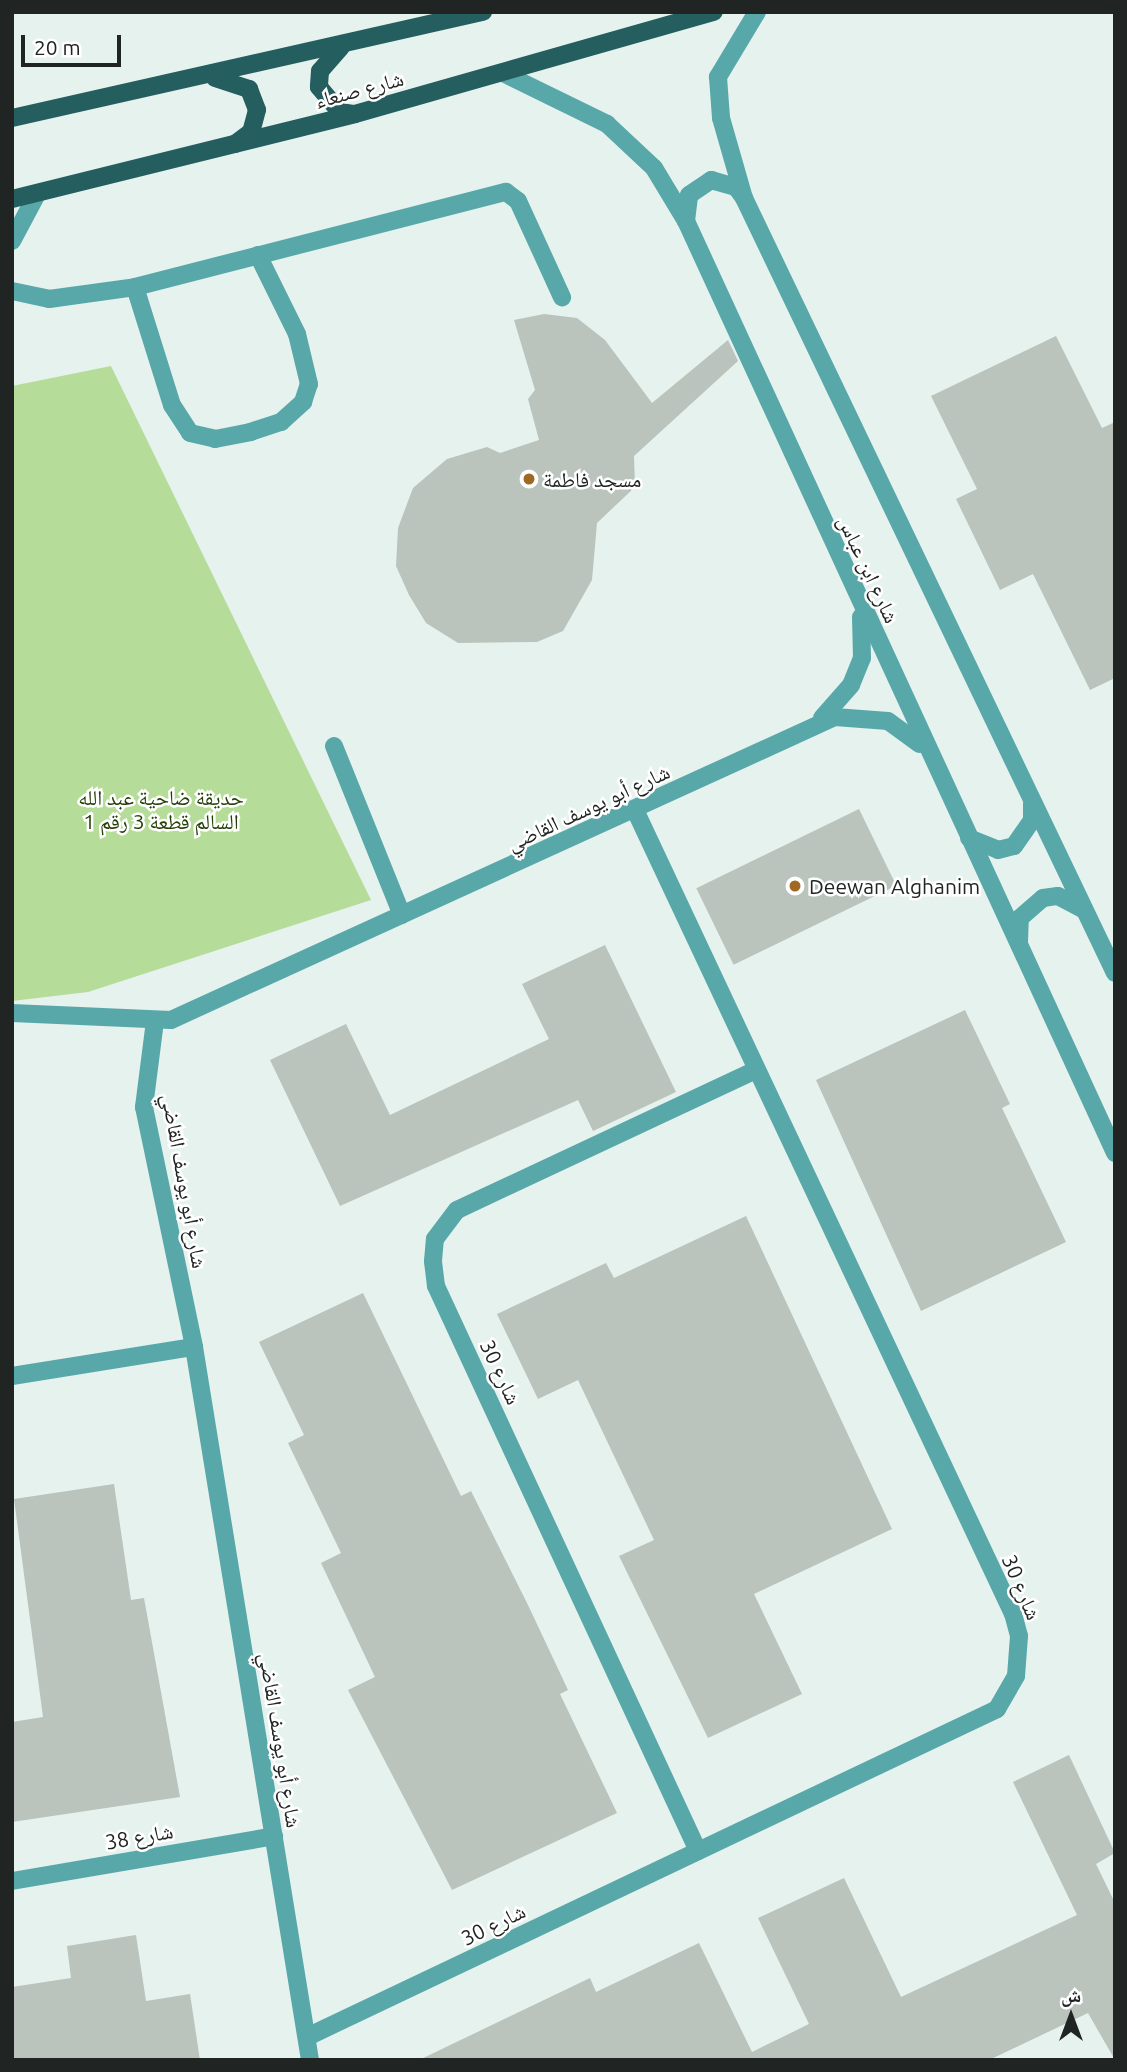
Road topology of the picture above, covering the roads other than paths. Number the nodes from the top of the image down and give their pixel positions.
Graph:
1 (483, 12) edge
2 (714, 12) edge
3 (757, 12) edge
4 (341, 47) junction
5 (505, 74) junction
6 (204, 77) junction
7 (355, 114) junction
8 (12, 118) edge
9 (232, 146) junction
10 (37, 194) junction
11 (744, 198) junction
12 (12, 200) edge
13 (686, 221) junction
14 (12, 241) edge
15 (258, 256) junction
16 (135, 287) junction
17 (12, 291) edge
18 (562, 297) dead end
19 (857, 600) junction
20 (810, 727) junction
21 (334, 746) dead end
22 (929, 753) junction
23 (1032, 804) junction
24 (636, 812) junction
25 (969, 838) junction
26 (1084, 910) junction
27 (402, 915) junction
28 (1020, 948) junction
29 (1115, 973) edge
30 (12, 1013) edge
31 (155, 1021) junction
32 (754, 1072) junction
33 (1115, 1153) edge
34 (194, 1347) junction
35 (12, 1376) edge
36 (274, 1836) junction
37 (698, 1851) junction
38 (12, 1881) edge
39 (307, 2038) junction
40 (310, 2060) edge

1 - 4 main road
2 - 5 main road, شارع صنعاء
3 - 11 street
4 - 6 main road
4 - 7 main road
5 - 7 main road, شارع صنعاء
5 - 13 street, شارع ابن عباس
6 - 8 main road
6 - 9 main road
7 - 9 main road, شارع صنعاء
9 - 10 main road, شارع صنعاء
10 - 12 main road, شارع صنعاء
10 - 14 street
11 - 13 street
11 - 23 street
13 - 19 street, شارع ابن عباس
15 - 16 street
15 - 16 street
15 - 18 street
16 - 17 street
19 - 20 street, شارع أبو يوسف القاضي
19 - 22 street, شارع ابن عباس
20 - 22 street, شارع أبو يوسف القاضي
20 - 24 street, شارع أبو يوسف القاضي
21 - 27 street
22 - 25 street, شارع ابن عباس
23 - 25 street
23 - 26 street
24 - 27 street, شارع أبو يوسف القاضي
24 - 32 street, شارع 30
25 - 28 street, شارع ابن عباس
26 - 28 street
26 - 29 street
27 - 31 street, شارع أبو يوسف القاضي
28 - 33 street, شارع ابن عباس
30 - 31 street
31 - 34 street, شارع أبو يوسف القاضي
32 - 37 street, شارع 30
32 - 37 street, شارع 30
34 - 35 street
34 - 36 street, شارع أبو يوسف القاضي
36 - 38 street, شارع 38
36 - 39 street, شارع أبو يوسف القاضي
37 - 39 street, شارع 30
39 - 40 street, شارع أبو يوسف القاضي

